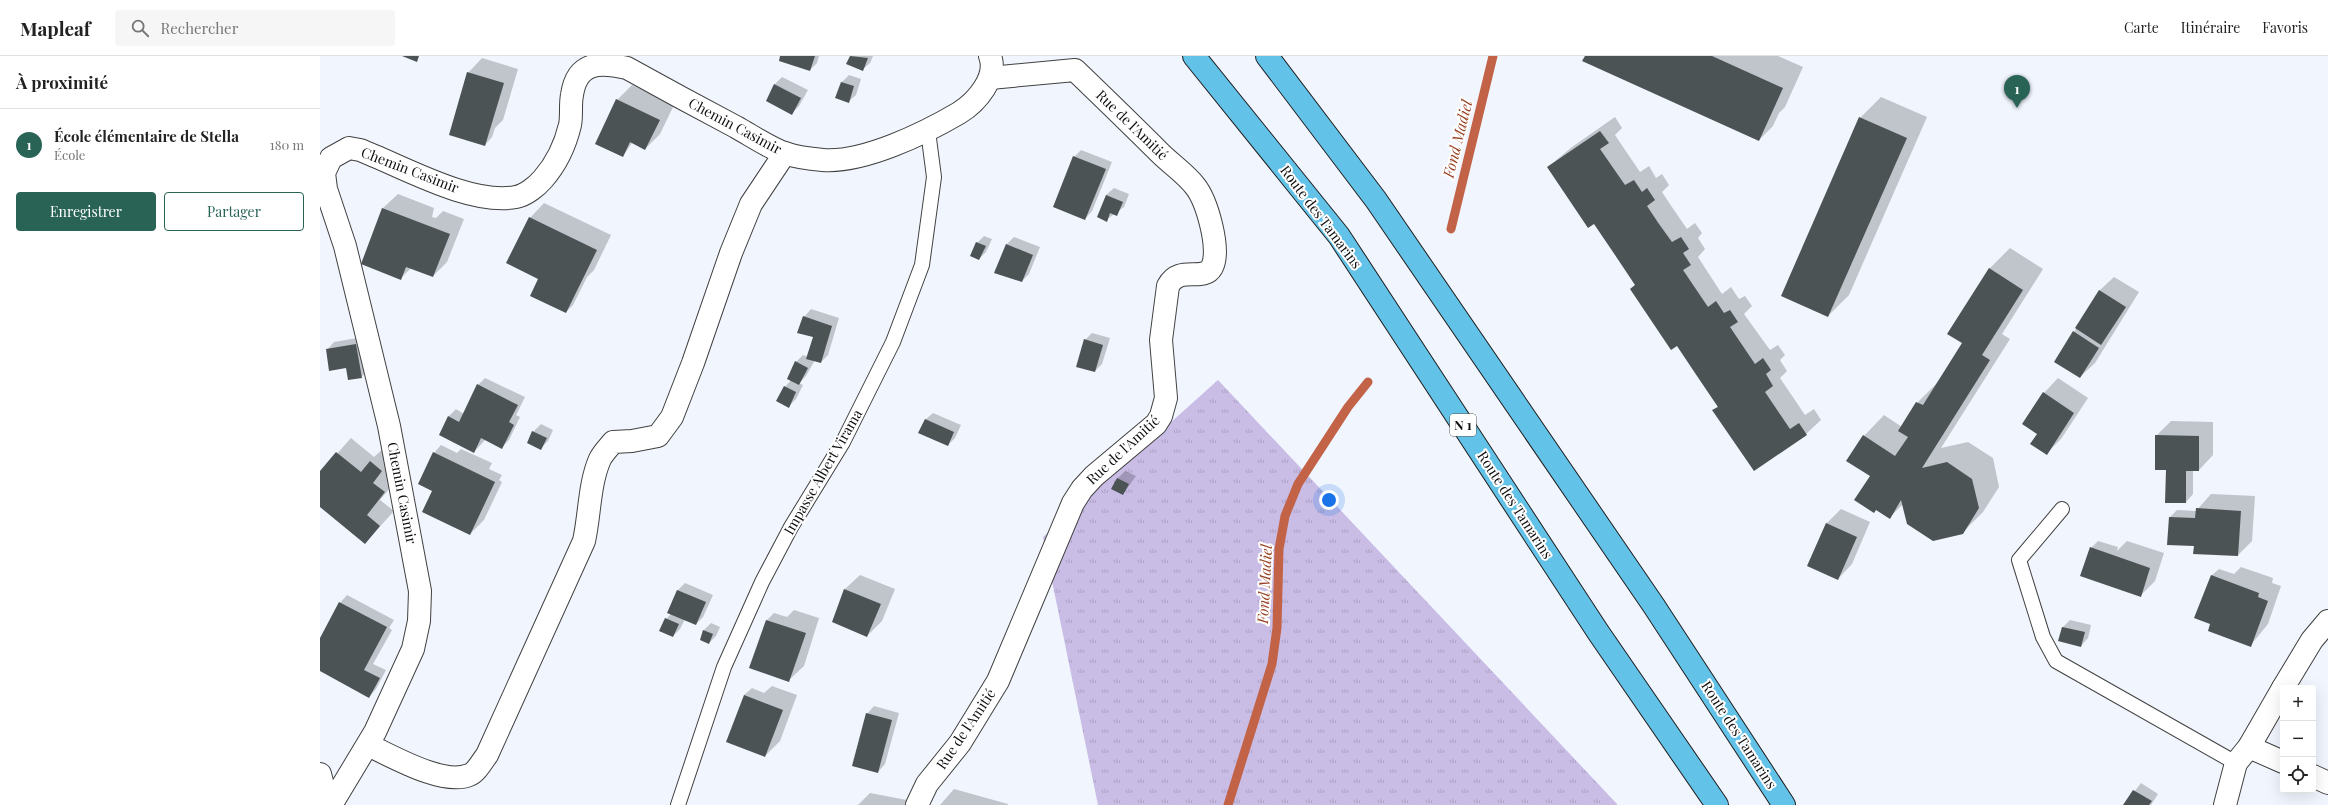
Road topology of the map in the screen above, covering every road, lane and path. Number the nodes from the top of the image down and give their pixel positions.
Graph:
1 (990, 56) edge
2 (1194, 56) edge
3 (1267, 56) edge
4 (1069, 63) edge
5 (990, 78) junction
6 (928, 131) junction
7 (784, 153) junction
8 (2062, 508) dead end
9 (2328, 621) edge
10 (2285, 685) edge
11 (2280, 693) edge
12 (368, 745) junction
13 (2242, 755) junction
14 (2280, 761) edge
15 (320, 774) edge
16 (2316, 777) edge
17 (2328, 783) edge
18 (328, 805) edge
19 (331, 805) edge
20 (678, 805) edge
21 (917, 805) edge
22 (1717, 805) edge
23 (1784, 805) edge
24 (2225, 805) edge

1 - 5 street, Chemin Casimir
2 - 22 highway, Route des Tamarins / N 1
3 - 23 highway, Route des Tamarins
4 - 5 street, Rue de l'Amitié
4 - 21 street, Rue de l'Amitié
5 - 6 street, Chemin Casimir
6 - 7 street, Chemin Casimir
6 - 20 lane, Impasse Albert Virama
7 - 12 street
7 - 12 street, Chemin Casimir
8 - 13 lane
9 - 10 street
11 - 13 street
12 - 19 street, Chemin Casimir
13 - 14 street
13 - 24 street
15 - 18 street
16 - 17 street

